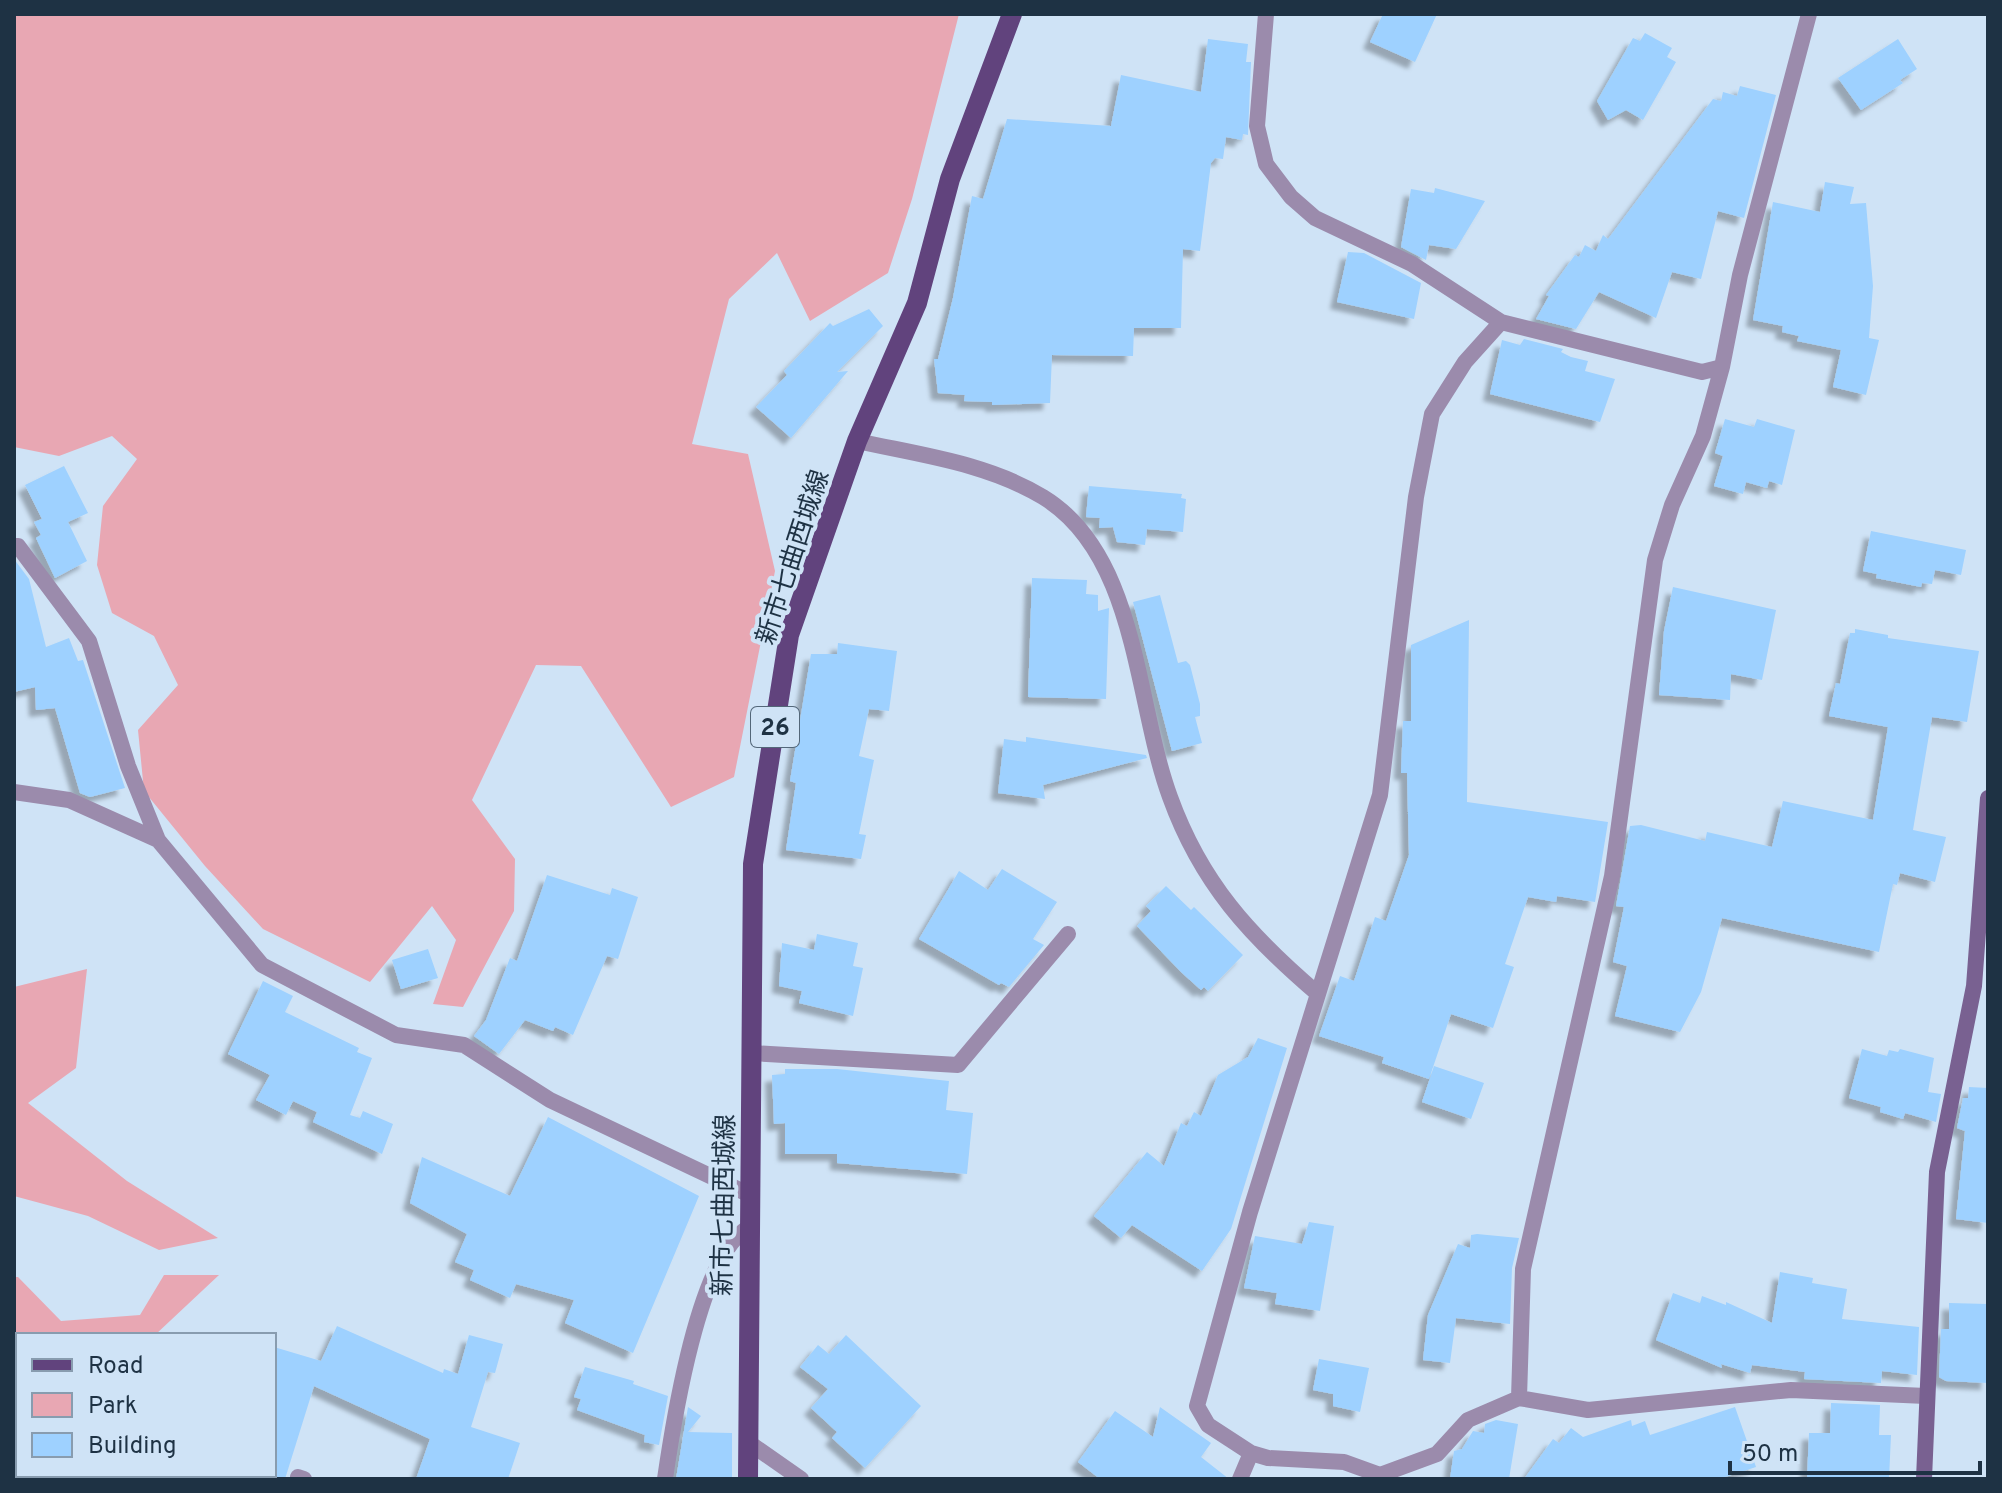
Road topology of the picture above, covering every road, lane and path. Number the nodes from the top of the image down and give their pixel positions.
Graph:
1 (1012, 14) edge
2 (1266, 14) edge
3 (1809, 14) edge
4 (1501, 322) junction
5 (1722, 367) junction
6 (857, 441) junction
7 (15, 542) edge
8 (14, 792) edge
9 (1988, 798) edge
10 (158, 840) junction
11 (1068, 934) dead end
12 (1318, 994) junction
13 (751, 1053) junction
14 (748, 1194) junction
15 (748, 1228) junction
16 (1926, 1396) junction
17 (1519, 1398) junction
18 (748, 1442) junction
19 (1251, 1453) junction
20 (1380, 1477) edge
21 (665, 1479) edge
22 (748, 1479) edge
23 (801, 1479) edge
24 (1240, 1479) edge
25 (1924, 1479) edge

1 - 6 main road, 新市七曲西城線 / 26
2 - 4 street
3 - 5 street
4 - 5 street
4 - 12 street
5 - 17 street
6 - 12 street
6 - 13 main road, 新市七曲西城線 / 26
7 - 10 street
8 - 10 street
9 - 16 street
10 - 14 street
11 - 13 street
12 - 19 street
13 - 14 main road, 新市七曲西城線 / 26
14 - 15 main road, 新市七曲西城線 / 26
15 - 18 main road, 新市七曲西城線 / 26
15 - 21 street
16 - 17 street
16 - 25 street
17 - 20 street
18 - 22 main road, 新市七曲西城線 / 26
18 - 23 street
19 - 20 street
19 - 24 street

